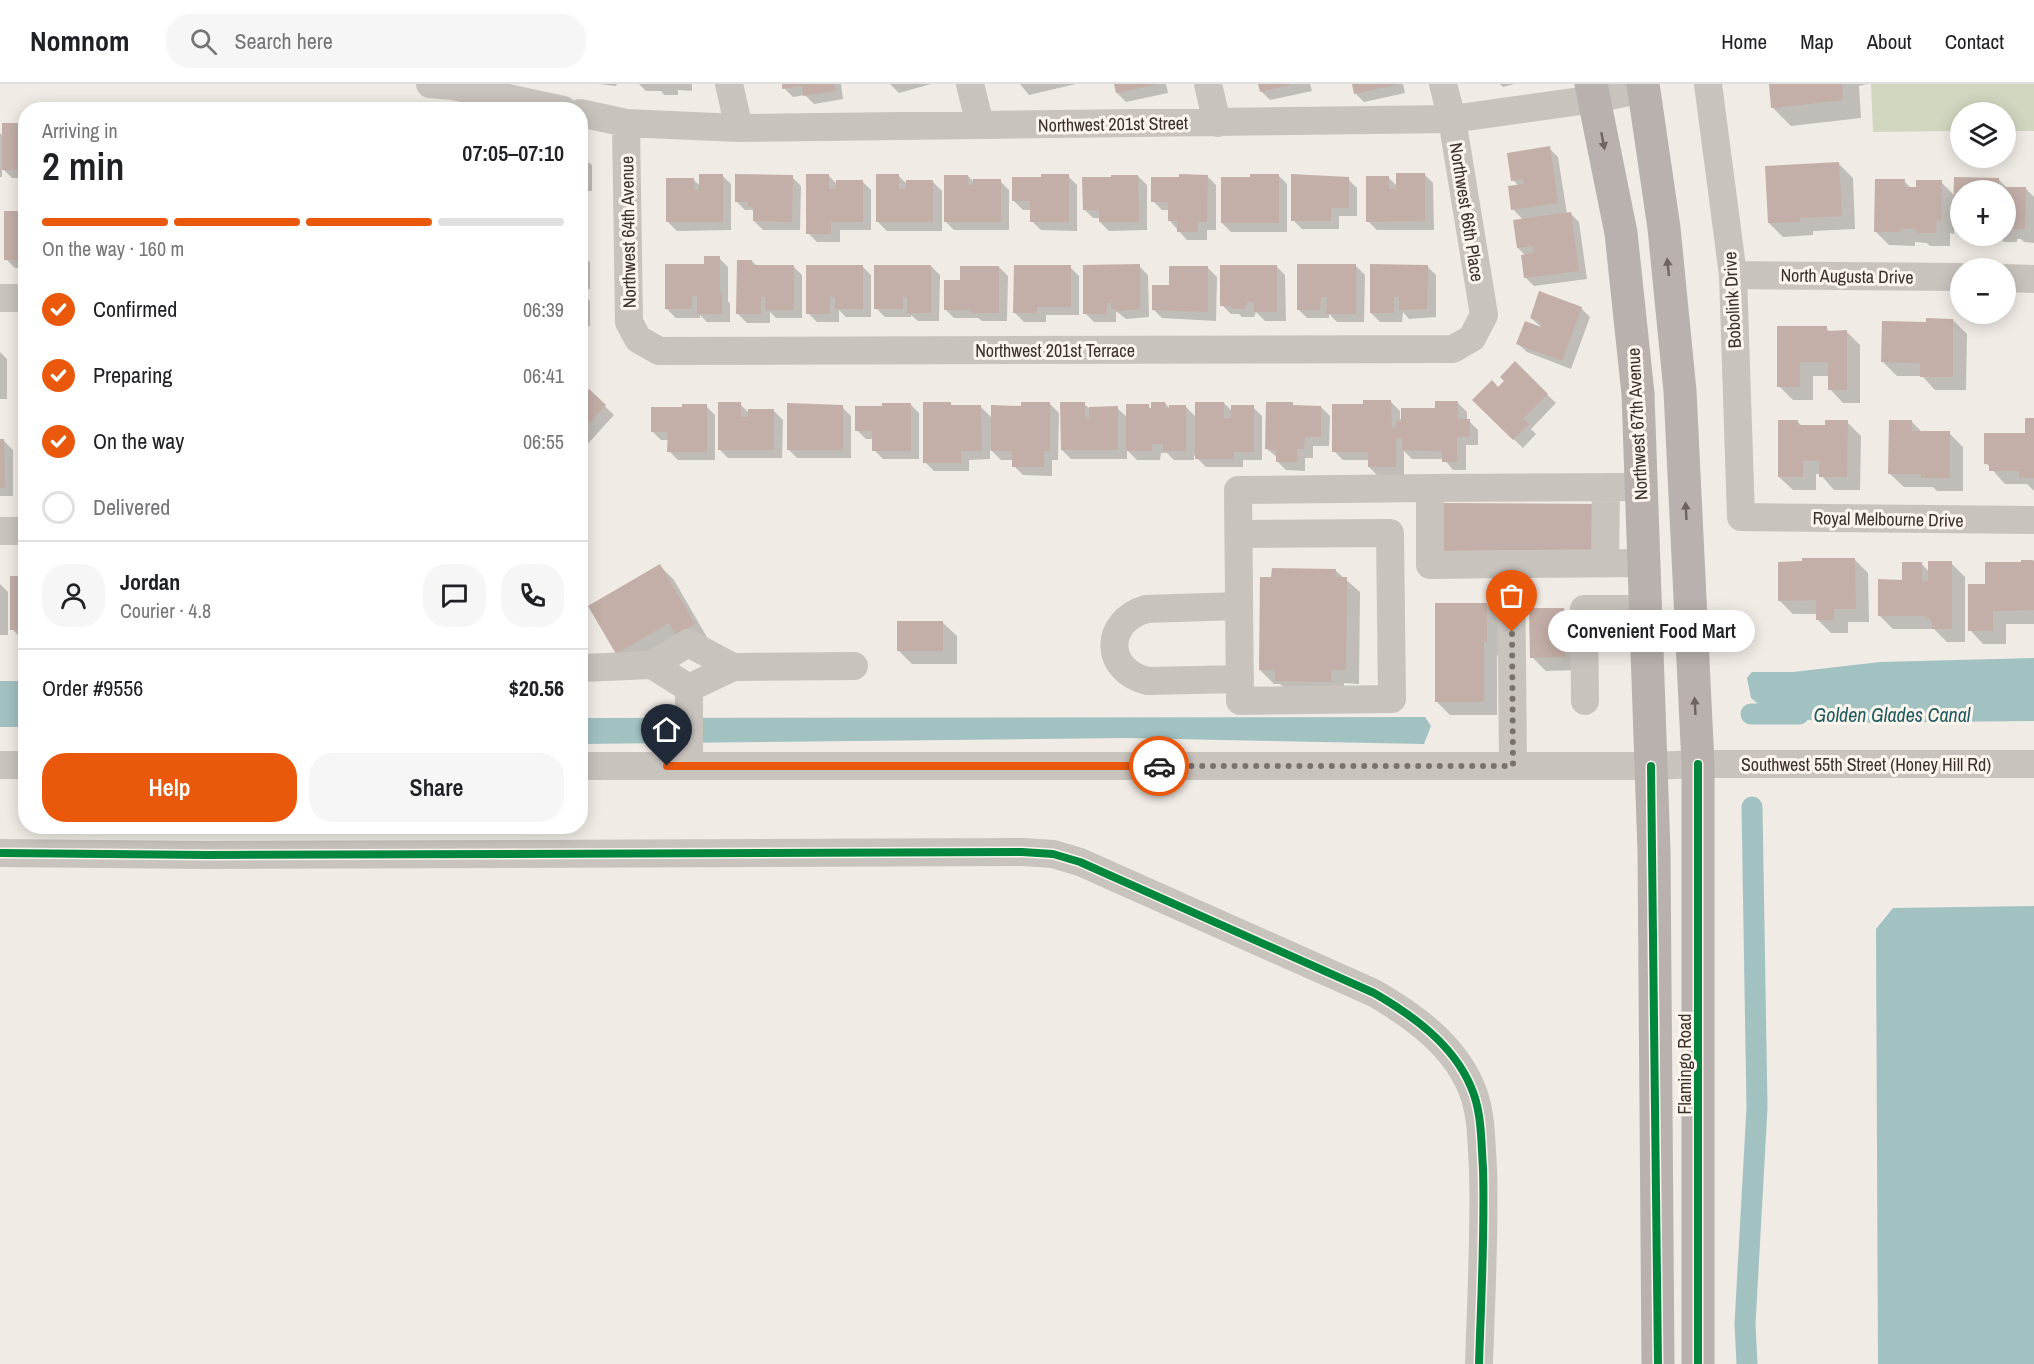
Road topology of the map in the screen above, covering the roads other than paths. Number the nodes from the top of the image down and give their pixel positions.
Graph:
1 (729, 84) edge
2 (970, 84) edge
3 (1208, 84) edge
4 (1443, 84) edge
5 (445, 85) edge
6 (1716, 85) edge
7 (1644, 87) edge
8 (1593, 92) edge
9 (525, 102) edge
10 (588, 115) edge
11 (1452, 119) junction
12 (626, 123) junction
13 (1217, 123) junction
14 (980, 125) junction
15 (739, 128) junction
16 (1733, 275) junction
17 (1950, 278) edge
18 (2016, 278) edge
19 (2034, 279) edge
20 (0, 298) edge
21 (18, 298) edge
22 (1472, 338) joint
23 (638, 339) joint
24 (1641, 486) junction
25 (1606, 487) junction
26 (1430, 488) junction
27 (1741, 517) joint
28 (2034, 520) edge
29 (0, 531) edge
30 (18, 531) edge
31 (1239, 534) junction
32 (1605, 563) junction
33 (1644, 563) junction
34 (1511, 564) junction
35 (1239, 606) junction
36 (1646, 609) junction
37 (652, 665) junction
38 (854, 666) dead end
39 (733, 667) junction
40 (588, 669) edge
41 (1240, 679) junction
42 (688, 688) junction
43 (1585, 701) dead end
44 (688, 756) junction
45 (1698, 764) junction
46 (2034, 764) edge
47 (0, 765) edge
48 (18, 765) edge
49 (588, 765) edge
50 (1513, 766) junction
51 (1651, 766) junction
52 (0, 853) edge
53 (1479, 1364) edge
54 (1658, 1364) edge
55 (1698, 1364) edge

1 - 15 street
2 - 14 street
3 - 13 street
4 - 11 street, Northwest 66th Place
5 - 9 street
6 - 16 street, Bobolink Drive
7 - 8 street, Northwest 201st Street
45 -> 7 main road
8 - 11 street, Northwest 201st Street
8 -> 24 main road, Northwest 67th Avenue
10 - 12 street, Northwest 201st Street
11 - 13 street, Northwest 201st Street
11 - 22 street, Northwest 66th Place
12 - 15 street, Northwest 201st Street
12 - 23 street, Northwest 64th Avenue
13 - 14 street, Northwest 201st Street
14 - 15 street, Northwest 201st Street
16 - 17 street, North Augusta Drive
16 - 27 street, Bobolink Drive
18 - 19 street
20 - 21 street
22 - 23 street, Northwest 201st Terrace
24 - 25 street
24 - 33 main road, Northwest 67th Avenue
25 - 26 street
25 - 32 street
26 - 31 street
26 - 34 street
27 - 28 street, Royal Melbourne Drive
29 - 30 street
31 - 35 street
31 - 41 street
32 - 33 street
32 - 34 street
33 - 36 main road, Northwest 67th Avenue
34 - 50 street
35 - 41 street
35 - 41 street
36 - 43 street
36 - 51 main road, Northwest 67th Avenue
37 - 39 street
37 - 40 street
37 - 42 street
38 - 39 street
39 - 42 street
42 - 44 street
44 - 49 street, Southwest 55th Street (Honey Hill Rd)
44 - 50 street, Southwest 55th Street (Honey Hill Rd)
45 - 46 street, Southwest 55th Street (Honey Hill Rd)
45 - 51 street, Southwest 55th Street (Honey Hill Rd)
45 - 55 main road, Flamingo Road
47 - 48 street
50 - 51 street, Southwest 55th Street (Honey Hill Rd)
51 - 54 main road, Flamingo Road
52 - 53 street

